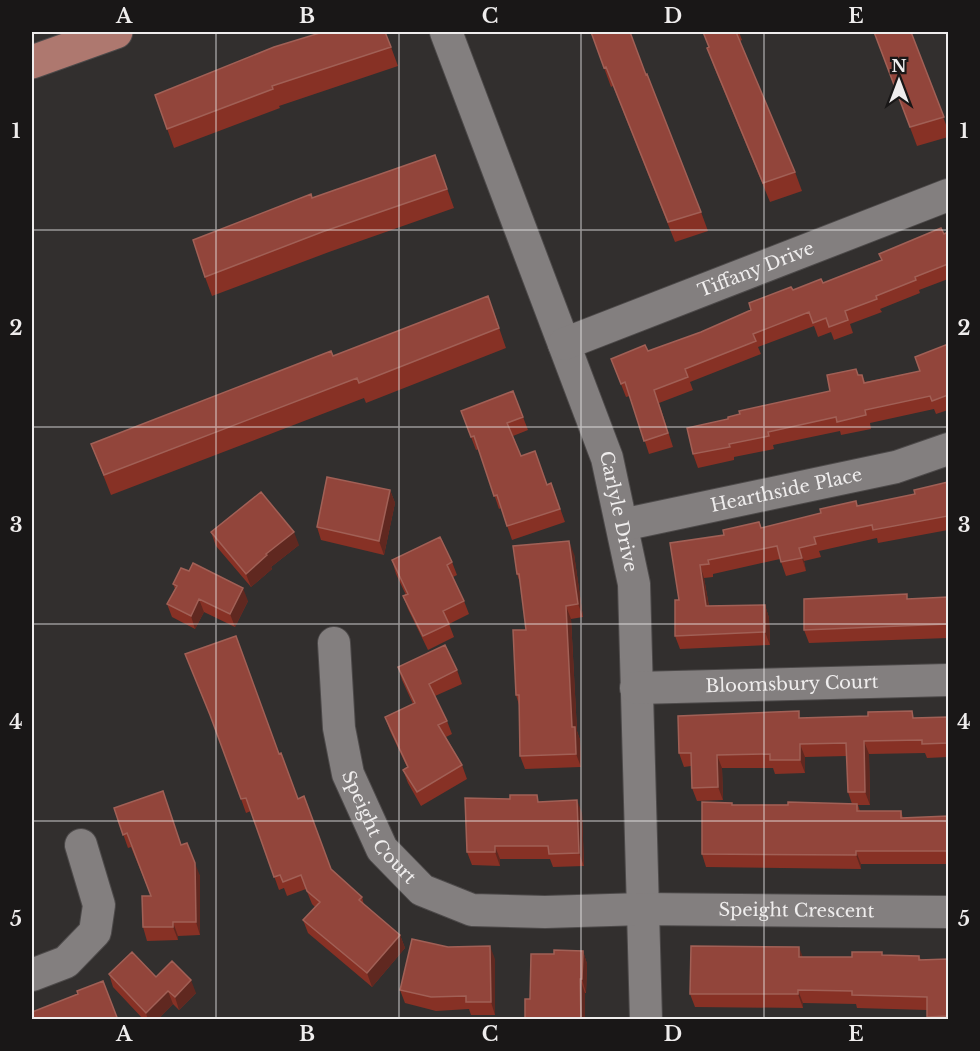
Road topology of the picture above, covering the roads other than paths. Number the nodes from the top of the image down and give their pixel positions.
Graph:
1 (116, 32) edge
2 (446, 32) edge
3 (32, 62) edge
4 (948, 195) edge
5 (564, 344) junction
6 (948, 449) edge
7 (621, 525) junction
8 (334, 643) dead end
9 (948, 680) edge
10 (636, 688) junction
11 (81, 845) dead end
12 (643, 909) junction
13 (948, 912) edge
14 (32, 975) edge
15 (646, 1020) edge

1 - 3 main road
2 - 5 street, Carlyle Drive
4 - 5 street, Tiffany Drive
5 - 7 street, Carlyle Drive
6 - 7 street, Hearthside Place
7 - 10 street, Carlyle Drive
8 - 12 street, Speight Court
9 - 10 street, Bloomsbury Court
10 - 12 street, Carlyle Drive
11 - 14 street
12 - 13 street, Speight Crescent
12 - 15 street, Carlyle Drive

